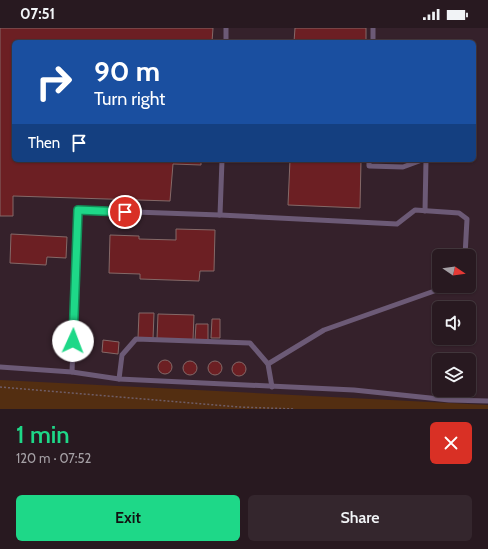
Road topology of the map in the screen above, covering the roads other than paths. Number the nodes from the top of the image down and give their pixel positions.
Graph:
1 (226, 28) edge
2 (373, 28) edge
3 (226, 40) edge
4 (373, 40) edge
5 (222, 162) edge
6 (369, 162) edge
7 (417, 162) edge
8 (426, 162) edge
9 (425, 211) junction
10 (220, 215) junction
11 (465, 249) edge
12 (432, 292) edge
13 (268, 364) junction
14 (0, 366) edge
15 (72, 372) junction
16 (119, 378) junction
17 (272, 387) junction
18 (488, 401) edge

1 - 3 lane
2 - 4 lane
5 - 10 lane
6 - 7 lane
8 - 9 lane
9 - 10 lane
9 - 11 lane
10 - 15 lane
12 - 13 lane
13 - 16 lane
13 - 17 lane
14 - 15 lane
15 - 16 lane
16 - 17 lane
17 - 18 lane

